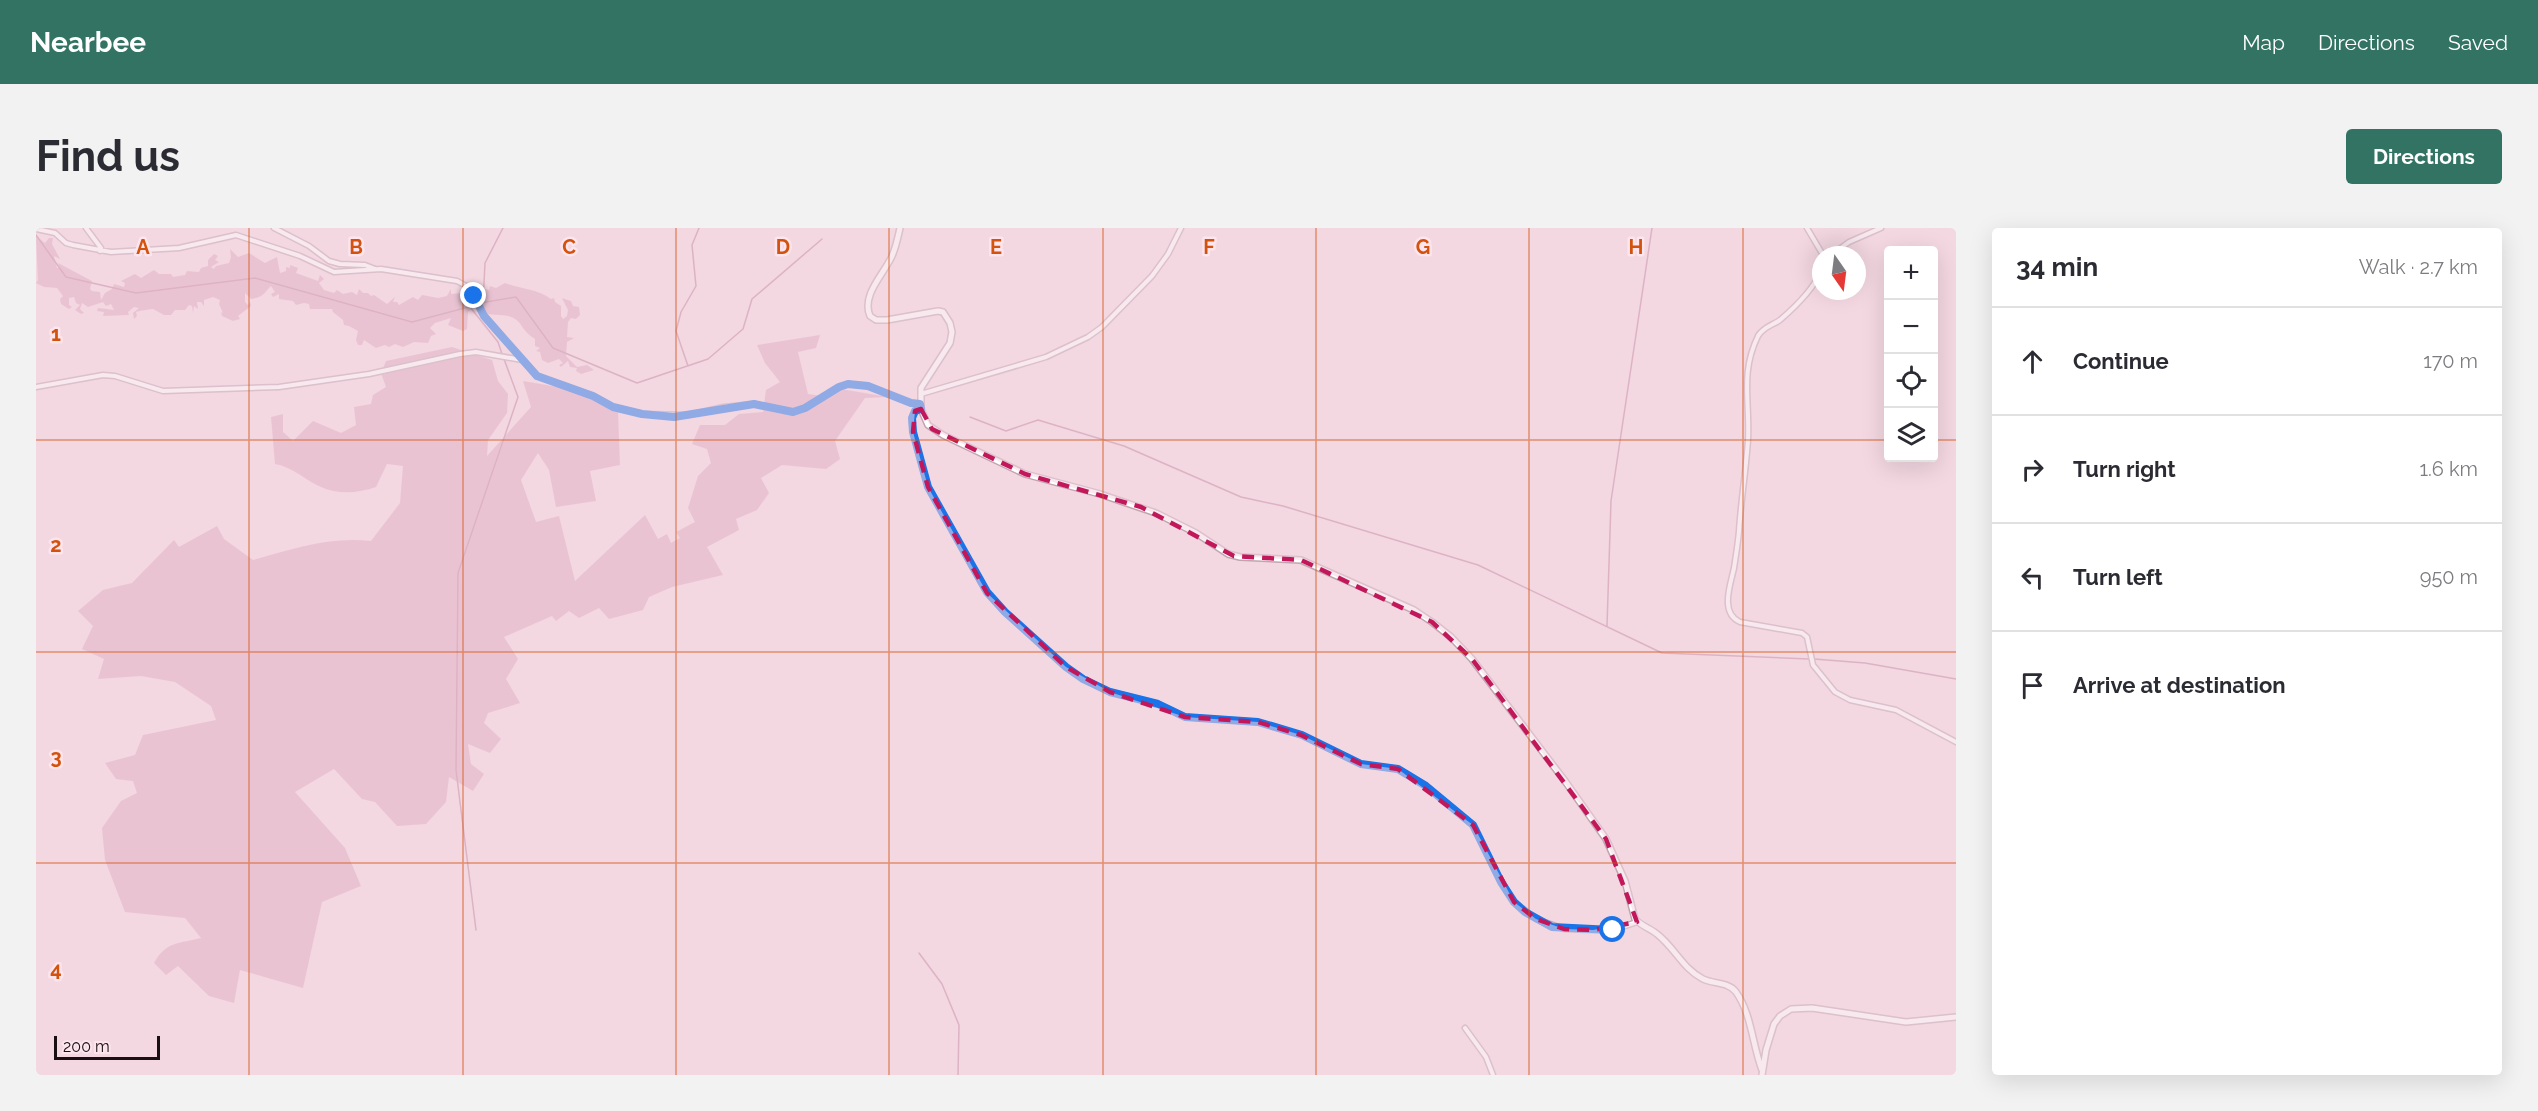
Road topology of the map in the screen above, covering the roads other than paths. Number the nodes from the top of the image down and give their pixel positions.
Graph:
1 (86, 228) edge
2 (274, 228) edge
3 (900, 228) edge
4 (1181, 228) edge
5 (1807, 228) edge
6 (1881, 228) edge
7 (36, 229) edge
8 (1818, 246) edge
9 (1843, 246) edge
10 (100, 251) junction
11 (376, 269) junction
12 (1812, 286) edge
13 (522, 360) junction
14 (36, 387) edge
15 (921, 394) junction
16 (920, 406) junction
17 (1956, 742) edge
18 (1637, 922) junction
19 (1956, 1017) edge
20 (1465, 1028) dead end
21 (1762, 1073) edge
22 (1493, 1075) edge

1 - 10 street
2 - 11 street
3 - 15 main road
4 - 15 street
5 - 8 street
6 - 9 street
7 - 10 street
10 - 11 street
11 - 13 street
12 - 17 street
13 - 14 street
13 - 16 street
15 - 16 main road
16 - 18 main road
16 - 18 street
18 - 21 main road
19 - 21 main road
20 - 22 street

